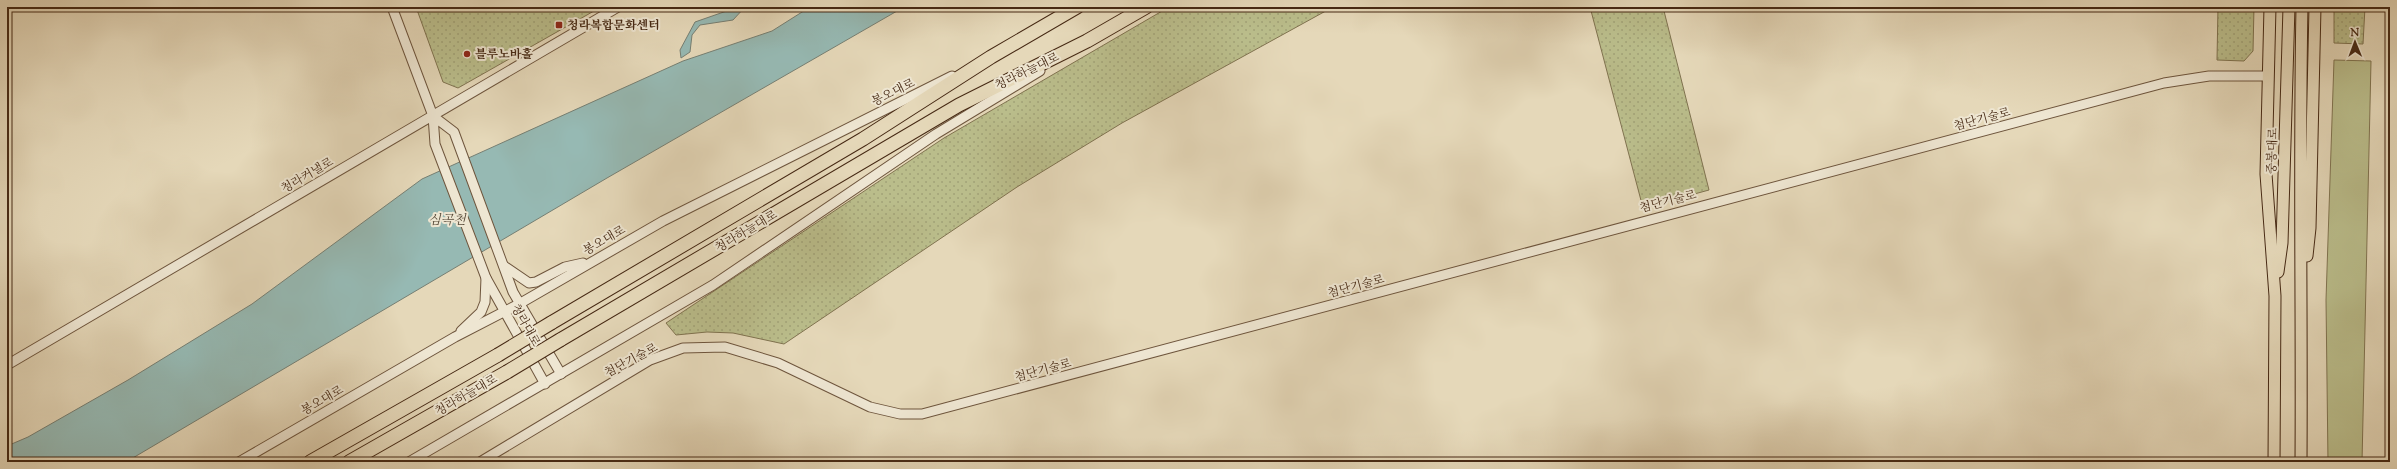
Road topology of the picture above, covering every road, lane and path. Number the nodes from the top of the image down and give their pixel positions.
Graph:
1 (392, 7) edge
2 (618, 7) edge
3 (1077, 7) edge
4 (1146, 7) edge
5 (2270, 7) edge
6 (2289, 7) edge
7 (2302, 7) edge
8 (2315, 7) edge
9 (1087, 42) junction
10 (991, 57) junction
11 (2268, 76) junction
12 (433, 116) junction
13 (591, 262) junction
14 (504, 266) junction
15 (486, 278) junction
16 (2302, 290) junction
17 (2275, 296) junction
18 (519, 304) junction
19 (506, 311) junction
20 (455, 337) junction
21 (7, 365) edge
22 (561, 374) junction
23 (545, 384) junction
24 (239, 462) edge
25 (310, 462) edge
26 (349, 462) edge
27 (409, 462) edge
28 (480, 462) edge
29 (2274, 462) edge
30 (2301, 462) edge

1 - 12 street
2 - 12 street, 청라커낼로
3 - 10 highway, 청라하늘대로
4 - 9 highway, 청라하늘대로
5 - 11 main road, 중봉대로
6 - 17 main road, 중봉대로
7 - 16 main road
8 - 16 main road
9 - 22 street
9 - 26 highway, 청라하늘대로, bridge
10 - 13 street, 봉오대로
10 - 25 highway, 청라하늘대로, bridge
11 - 17 main road, 중봉대로
11 - 28 street, 첨단기술로
12 - 14 street
12 - 15 street
12 - 21 street, 청라커낼로
13 - 14 street
13 - 18 street, 봉오대로
14 - 18 street
15 - 19 street, 청라대로
15 - 20 street
16 - 30 main road
17 - 29 main road, 중봉대로
18 - 19 street, 봉오대로
18 - 22 street
19 - 20 street, 봉오대로
19 - 23 street, 청라대로
20 - 24 street, 봉오대로
22 - 23 street
23 - 27 street

